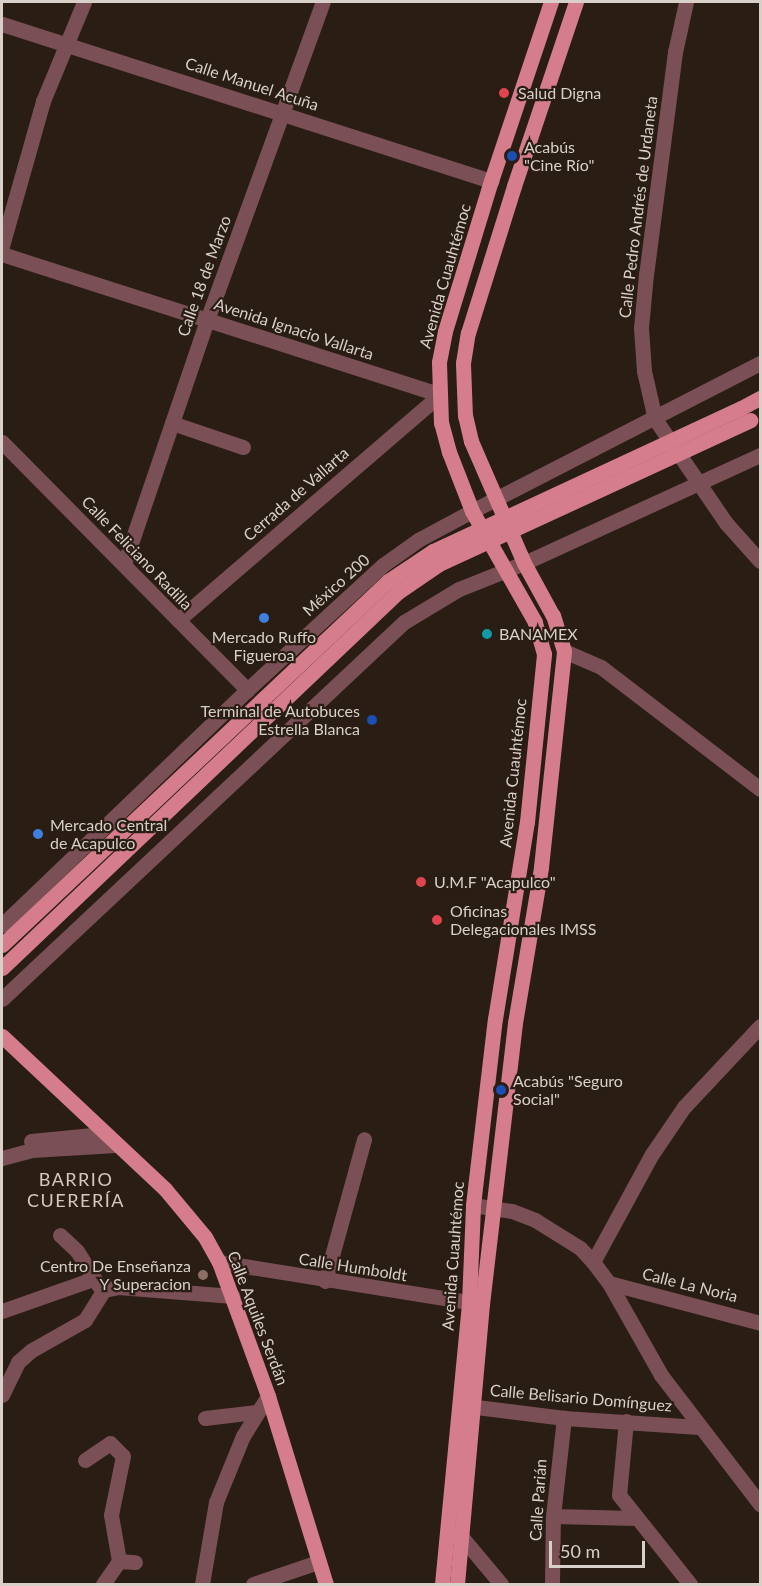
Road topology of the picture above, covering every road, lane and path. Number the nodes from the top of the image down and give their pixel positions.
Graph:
1 (84, 2) edge
2 (323, 2) edge
3 (551, 2) edge
4 (576, 2) edge
5 (686, 2) edge
6 (2, 24) edge
7 (68, 45) junction
8 (283, 113) junction
9 (491, 181) junction
10 (2, 246) edge
11 (2, 254) edge
12 (207, 320) junction
13 (760, 363) edge
14 (438, 395) junction
15 (760, 398) edge
16 (750, 415) edge
17 (655, 419) junction
18 (172, 423) junction
19 (243, 447) dead end
20 (4, 449) edge
21 (760, 455) edge
22 (697, 484) junction
23 (495, 500) junction
24 (472, 511) junction
25 (760, 561) edge
26 (524, 563) junction
27 (124, 564) junction
28 (505, 572) junction
29 (393, 587) junction
30 (178, 620) junction
31 (564, 651) junction
32 (247, 690) junction
33 (760, 789) edge
34 (2, 925) edge
35 (2, 945) edge
36 (2, 968) edge
37 (2, 999) edge
38 (760, 1026) edge
39 (2, 1036) edge
40 (103, 1134) junction
41 (364, 1139) dead end
42 (115, 1145) junction
43 (2, 1149) edge
44 (2, 1158) edge
45 (473, 1205) junction
46 (493, 1207) junction
47 (60, 1235) dead end
48 (219, 1262) junction
49 (593, 1262) junction
50 (325, 1281) junction
51 (609, 1283) junction
52 (98, 1285) junction
53 (233, 1296) junction
54 (476, 1303) junction
55 (2, 1311) edge
56 (760, 1323) edge
57 (2, 1395) edge
58 (268, 1396) junction
59 (466, 1405) junction
60 (255, 1412) junction
61 (205, 1418) dead end
62 (564, 1418) junction
63 (626, 1421) junction
64 (699, 1427) junction
65 (85, 1460) dead end
66 (760, 1504) edge
67 (553, 1516) junction
68 (635, 1518) junction
69 (454, 1534) junction
70 (119, 1561) junction
71 (135, 1562) dead end
72 (318, 1562) junction
73 (103, 1584) edge
74 (202, 1584) edge
75 (253, 1584) edge
76 (326, 1584) edge
77 (442, 1584) edge
78 (457, 1584) edge
79 (501, 1584) edge
80 (552, 1584) edge
81 (690, 1584) edge

1 - 7 street
2 - 8 street, Calle 18 de Marzo
3 - 9 main road, Avenida Cuauhtémoc
4 - 23 main road, Avenida Cuauhtémoc
5 - 17 street, Calle Pedro Andrés de Urdaneta
6 - 7 street, Calle Manuel Acuña
7 - 8 street, Calle Manuel Acuña
7 - 10 street
8 - 9 street, Calle Manuel Acuña
8 - 12 street, Calle 18 de Marzo
9 - 14 main road, Avenida Cuauhtémoc
11 - 12 street, Avenida Ignacio Vallarta
12 - 14 street, Avenida Ignacio Vallarta
12 - 18 street, Calle 18 de Marzo
13 - 17 street, México 200
14 - 24 main road, Avenida Cuauhtémoc
14 - 30 street, Cerrada de Vallarta
15 - 16 main road, México 200
16 - 29 main road, México 200, bridge
17 - 22 street, Calle Pedro Andrés de Urdaneta
17 - 23 street, México 200
18 - 19 street
18 - 27 street, Calle 18 de Marzo
20 - 27 street, Calle Feliciano Radilla
21 - 22 street
22 - 25 street, Calle Pedro Andrés de Urdaneta
22 - 26 street
23 - 24 street, México 200
23 - 26 main road, Avenida Cuauhtémoc
24 - 28 main road, Avenida Cuauhtémoc
24 - 32 street, México 200
26 - 28 street
26 - 31 main road, Avenida Cuauhtémoc
27 - 30 street, Calle Feliciano Radilla
28 - 37 street
28 - 45 main road, Avenida Cuauhtémoc
29 - 35 main road, México 200
29 - 36 main road, México 200
30 - 32 street, Calle Feliciano Radilla
31 - 33 street
31 - 46 main road, Avenida Cuauhtémoc
32 - 34 street, México 200
38 - 49 street
39 - 40 main road, Calle Aquiles Serdán
40 - 42 main road, Calle Aquiles Serdán
40 - 43 street
41 - 50 street
42 - 44 street
42 - 48 main road, Calle Aquiles Serdán
45 - 46 street
45 - 54 main road, Avenida Cuauhtémoc
46 - 49 street
46 - 54 main road, Avenida Cuauhtémoc
47 - 52 street
48 - 50 street, Calle Humboldt
48 - 53 main road, Calle Aquiles Serdán
49 - 51 street
50 - 54 street, Calle Humboldt
51 - 56 street, Calle La Noria
51 - 64 street
52 - 53 street
52 - 55 street
52 - 57 street
53 - 58 main road, Calle Aquiles Serdán
54 - 59 main road, Avenida Cuauhtémoc
58 - 60 street
58 - 72 main road, Calle Aquiles Serdán
59 - 62 street, Calle Belisario Domínguez
59 - 69 main road, Avenida Cuauhtémoc
60 - 61 street
60 - 74 street
62 - 63 street, Calle Belisario Domínguez
62 - 67 street, Calle Parián
63 - 64 street, Calle Belisario Domínguez
63 - 68 street
64 - 66 street
65 - 70 street
67 - 68 street
67 - 80 street, Calle Parián
68 - 81 street
69 - 77 main road, Avenida Cuauhtémoc
69 - 78 main road, Avenida Cuauhtémoc
69 - 79 street
70 - 71 street
70 - 73 street
72 - 75 street
72 - 76 main road, Calle Aquiles Serdán

